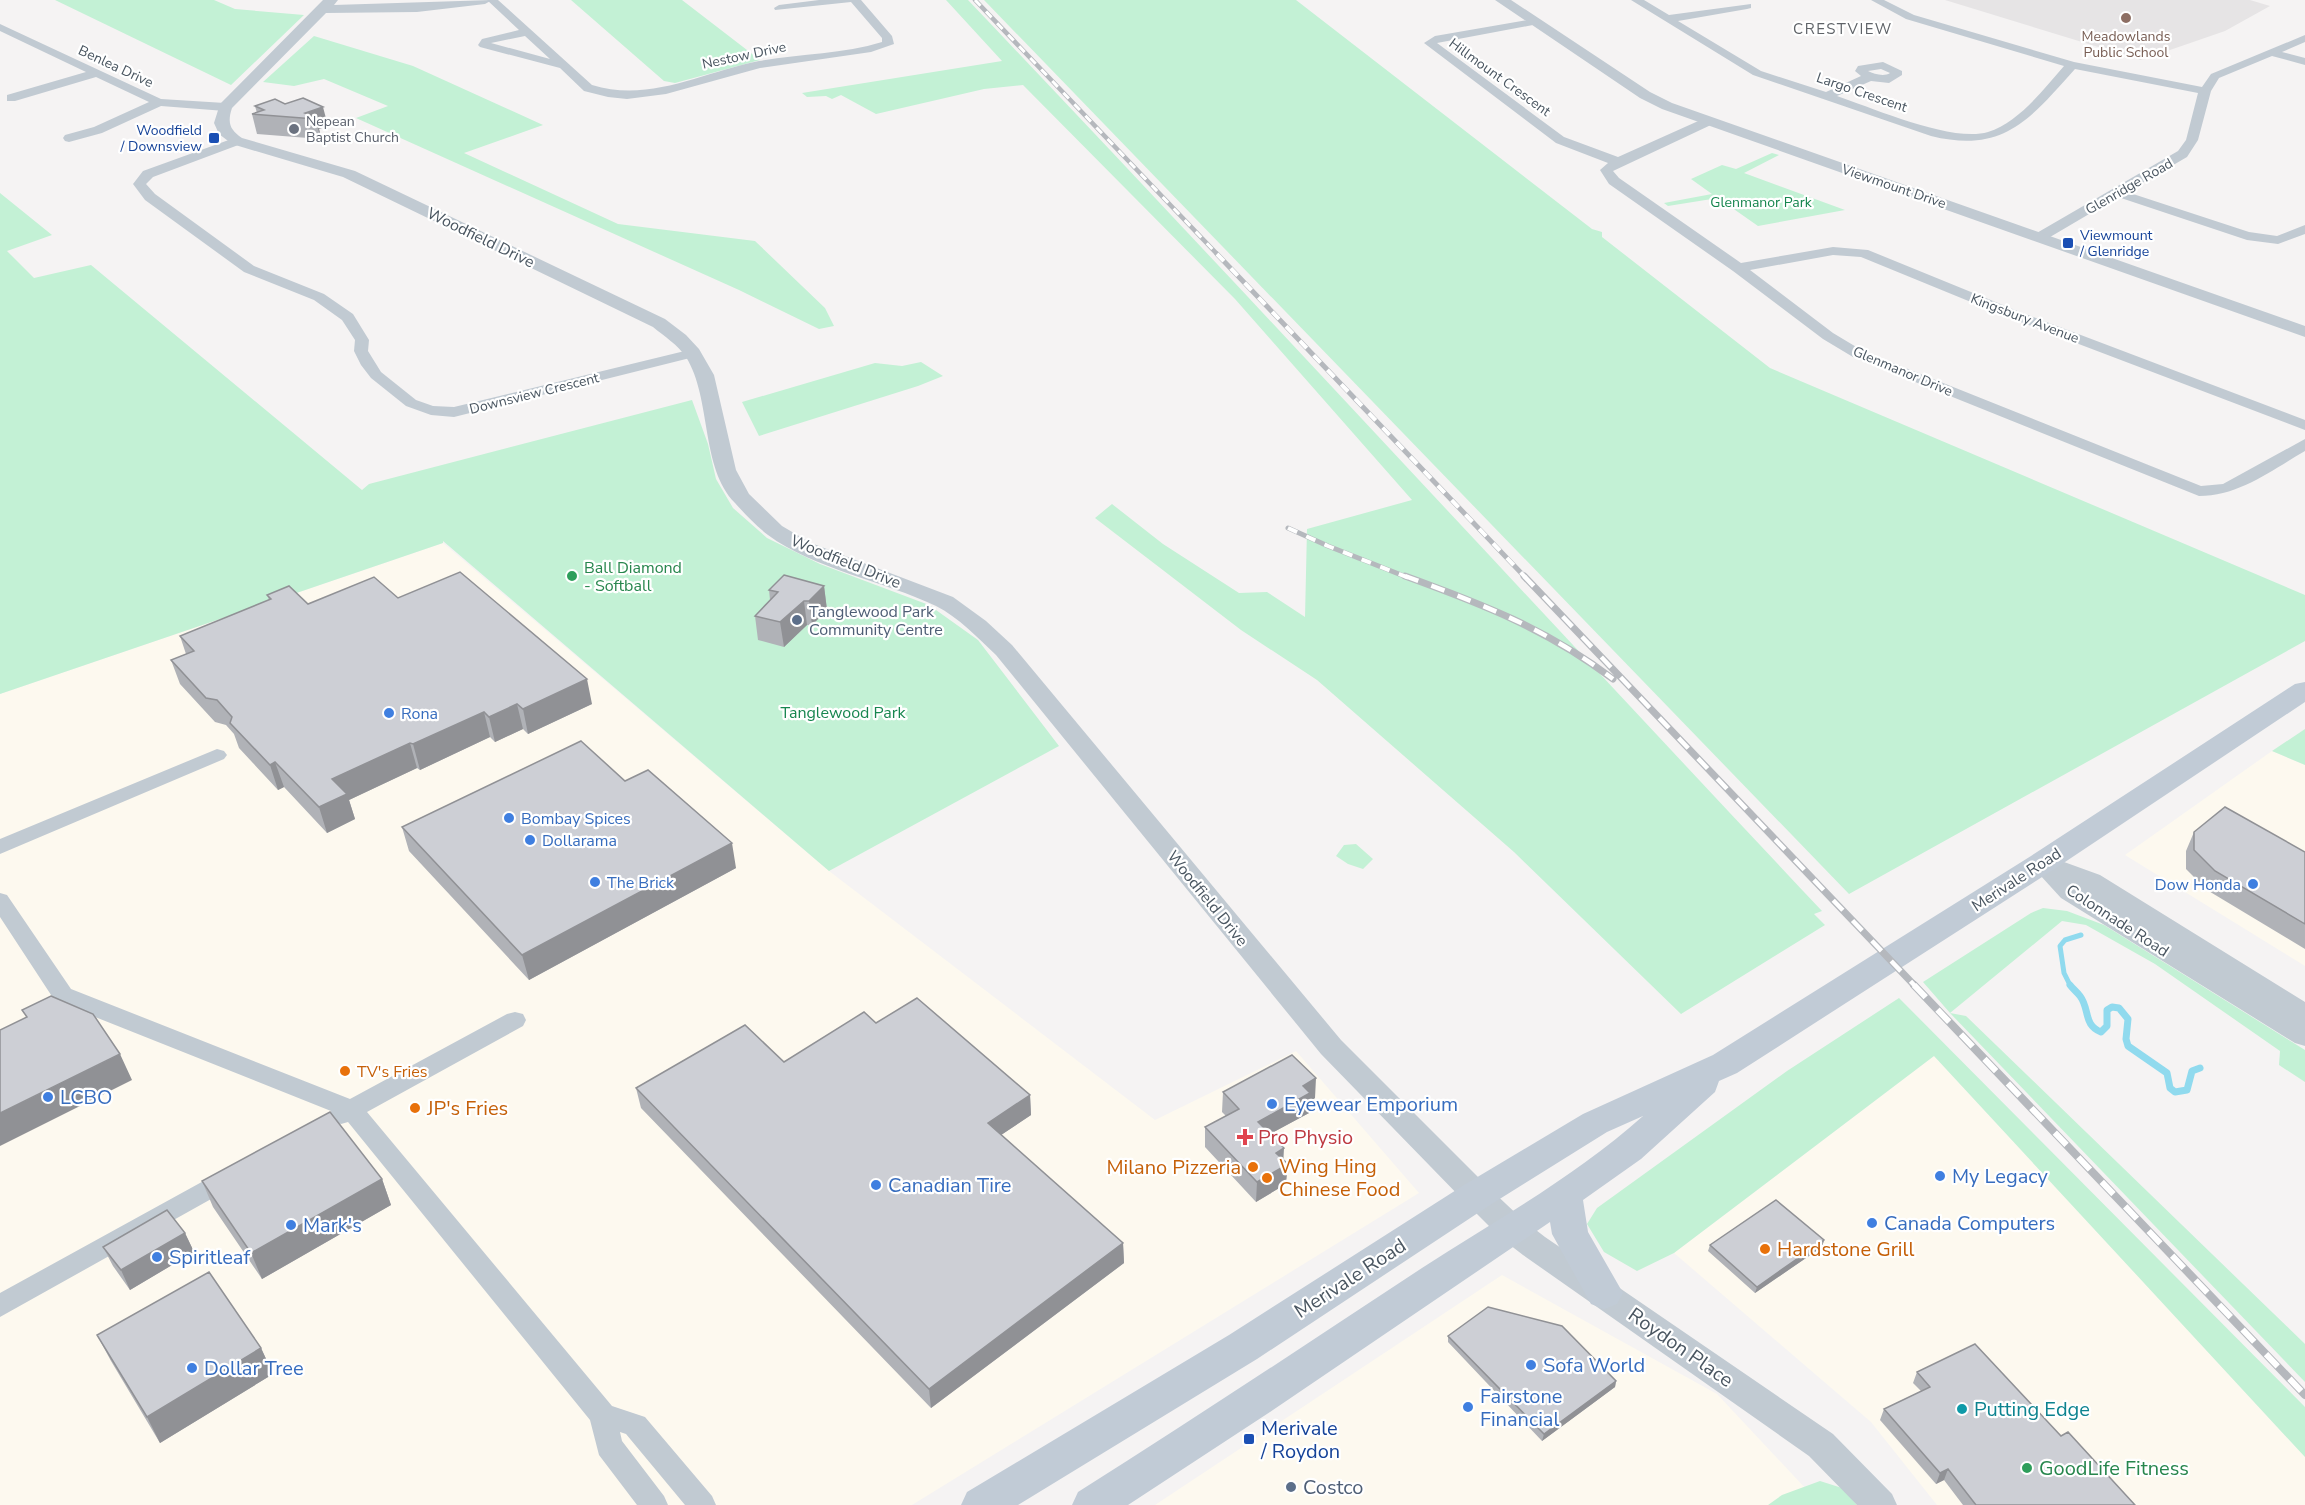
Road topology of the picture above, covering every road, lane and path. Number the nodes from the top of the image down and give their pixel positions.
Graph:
1 (485, 0) edge
2 (492, 0) edge
3 (847, 0) edge
4 (855, 0) edge
5 (1502, 0) edge
6 (1636, 0) edge
7 (1876, 0) edge
8 (327, 4) edge
9 (1747, 6) dead end
10 (779, 8) dead end
11 (1668, 19) junction
12 (1534, 21) junction
13 (0, 27) edge
14 (526, 32) junction
15 (2305, 38) edge
16 (2270, 52) junction
17 (2305, 62) edge
18 (561, 65) junction
19 (2072, 65) junction
20 (96, 73) junction
21 (1870, 77) dead end
22 (2205, 91) junction
23 (1827, 96) junction
24 (11, 98) dead end
25 (159, 102) junction
26 (225, 107) junction
27 (1709, 121) junction
28 (69, 138) dead end
29 (237, 141) junction
30 (1618, 162) junction
31 (2117, 193) junction
32 (2305, 229) edge
33 (2040, 237) junction
34 (1738, 268) junction
35 (2305, 332) edge
36 (693, 352) junction
37 (2305, 425) edge
38 (2305, 444) edge
39 (2305, 690) edge
40 (218, 755) dead end
41 (0, 847) edge
42 (2042, 863) junction
43 (0, 900) edge
44 (2305, 1015) edge
45 (515, 1020) dead end
46 (2305, 1036) edge
47 (1725, 1064) junction
48 (351, 1109) junction
49 (324, 1124) edge
50 (253, 1163) edge
51 (1564, 1194) junction
52 (1477, 1195) junction
53 (1512, 1229) junction
54 (1604, 1293) junction
55 (0, 1306) edge
56 (603, 1416) junction
57 (654, 1505) edge
58 (702, 1505) edge
59 (982, 1505) edge
60 (1093, 1505) edge
61 (1880, 1505) edge

1 - 8 street
2 - 14 street, Nestow Drive
3 - 10 street
4 - 18 street, Nestow Drive
5 - 12 street, Viewmount Drive
6 - 11 street, Largo Crescent
7 - 19 street
8 - 26 street
9 - 11 street
11 - 23 street, Largo Crescent
12 - 27 street, Viewmount Drive
12 - 30 street, Hillmount Crescent
13 - 20 street, Benlea Drive
14 - 18 street, Nestow Drive
14 - 18 street, Nestow Drive
15 - 16 street
16 - 17 street
16 - 22 street
19 - 22 street
19 - 23 street, Largo Crescent
20 - 24 street
20 - 25 street, Benlea Drive
21 - 23 street
22 - 31 street, Glenridge Road
25 - 26 street, Benlea Drive
25 - 28 street
26 - 29 street
27 - 30 street
27 - 33 street, Viewmount Drive
29 - 36 street, Woodfield Drive
29 - 36 street, Downsview Crescent
30 - 34 street, Glenmanor Drive
31 - 32 street
31 - 33 street, Glenridge Road
33 - 35 street, Viewmount Drive
34 - 37 street, Kingsbury Avenue
34 - 38 street, Glenmanor Drive
36 - 52 street, Woodfield Drive
39 - 42 main road, Merivale Road
40 - 41 street
42 - 44 street, Colonnade Road
42 - 46 street, Colonnade Road
42 - 47 main road, Merivale Road
43 - 48 street
45 - 48 street
47 - 51 main road, Merivale Road
47 - 52 main road, Merivale Road
48 - 49 street
48 - 56 street
50 - 55 street
51 - 53 main road, Merivale Road
51 - 54 main road
52 - 53 street, Roydon Place
52 - 59 main road, Merivale Road
53 - 54 street, Roydon Place
53 - 60 main road, Merivale Road
54 - 61 street, Roydon Place
56 - 57 street
56 - 58 street

